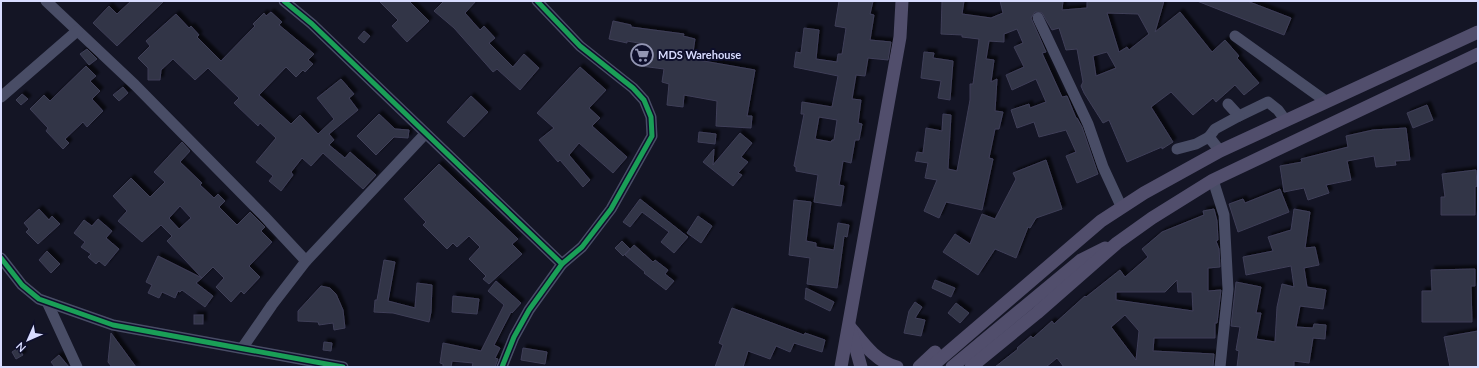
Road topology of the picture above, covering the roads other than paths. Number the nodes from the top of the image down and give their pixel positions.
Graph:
1 (46, 1) edge
2 (284, 1) edge
3 (537, 1) edge
4 (902, 1) edge
5 (1038, 18) dead end
6 (77, 31) junction
7 (1478, 32) edge
8 (1235, 36) dead end
9 (1475, 56) edge
10 (1364, 86) junction
11 (1, 97) edge
12 (1327, 102) junction
13 (1373, 103) junction
14 (1228, 104) dead end
15 (1239, 116) junction
16 (1286, 121) junction
17 (425, 134) junction
18 (1209, 137) junction
19 (1177, 149) dead end
20 (1220, 151) junction
21 (1213, 180) junction
22 (1121, 206) junction
23 (1117, 243) junction
24 (1, 258) edge
25 (306, 262) junction
26 (562, 264) junction
27 (48, 304) junction
28 (850, 327) junction
29 (243, 347) junction
30 (77, 367) edge
31 (343, 367) edge
32 (502, 367) edge
33 (842, 367) edge
34 (861, 367) edge
35 (896, 367) edge
36 (920, 367) edge
37 (952, 367) edge
38 (971, 367) edge
39 (1220, 367) edge

1 - 6 street
2 - 17 street
3 - 26 street
4 - 28 main road
5 - 22 street
6 - 11 street
6 - 25 street
7 - 10 main road
8 - 12 street
9 - 13 main road
10 - 12 main road
10 - 13 main road
12 - 16 main road
13 - 21 main road
14 - 15 street
15 - 16 street
15 - 18 street
16 - 20 main road
17 - 25 street
17 - 26 street
18 - 19 street
18 - 20 street
20 - 22 main road
21 - 23 main road
21 - 39 street
22 - 36 main road
23 - 37 main road
23 - 38 main road
24 - 27 street
25 - 29 street
26 - 32 street
27 - 29 street
27 - 30 street
28 - 33 main road
28 - 34 main road
28 - 35 main road
29 - 31 street

